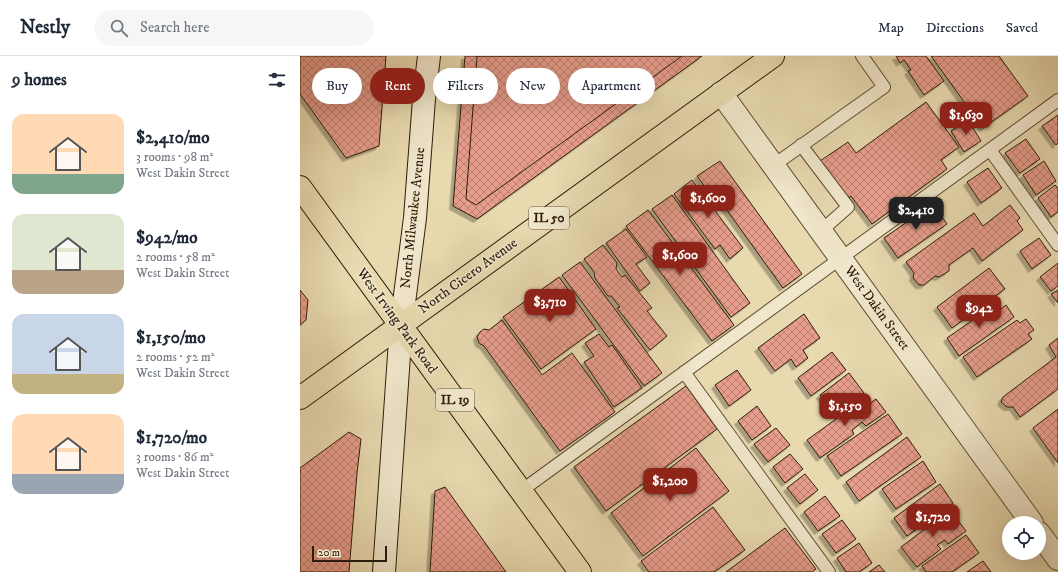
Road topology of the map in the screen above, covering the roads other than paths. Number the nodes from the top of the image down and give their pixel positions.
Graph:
1 (429, 56) edge
2 (773, 56) edge
3 (862, 56) edge
4 (721, 93) junction
5 (1058, 100) edge
6 (802, 145) junction
7 (990, 150) junction
8 (774, 165) junction
9 (300, 187) edge
10 (821, 231) junction
11 (1058, 244) edge
12 (841, 258) junction
13 (401, 326) junction
14 (684, 372) junction
15 (300, 398) edge
16 (521, 491) junction
17 (1027, 516) edge
18 (1046, 543) edge
19 (1058, 559) edge
20 (384, 572) edge
21 (580, 572) edge
22 (829, 572) edge

1 - 13 street, North Milwaukee Avenue
2 - 4 main road, North Cicero Avenue / IL 50
3 - 6 lane
4 - 8 street, West Dakin Street
4 - 13 main road, North Cicero Avenue / IL 50
5 - 7 lane
6 - 8 lane
6 - 10 lane
7 - 11 lane
7 - 12 lane
8 - 10 street, West Dakin Street
9 - 13 main road, West Irving Park Road / IL 19
10 - 12 street, West Dakin Street
12 - 14 lane
12 - 17 street, West Dakin Street
13 - 15 main road, North Cicero Avenue / IL 50
13 - 16 main road, West Irving Park Road / IL 19
13 - 20 street, North Milwaukee Avenue
14 - 16 lane
14 - 22 lane
16 - 21 main road, West Irving Park Road / IL 19
18 - 19 street

